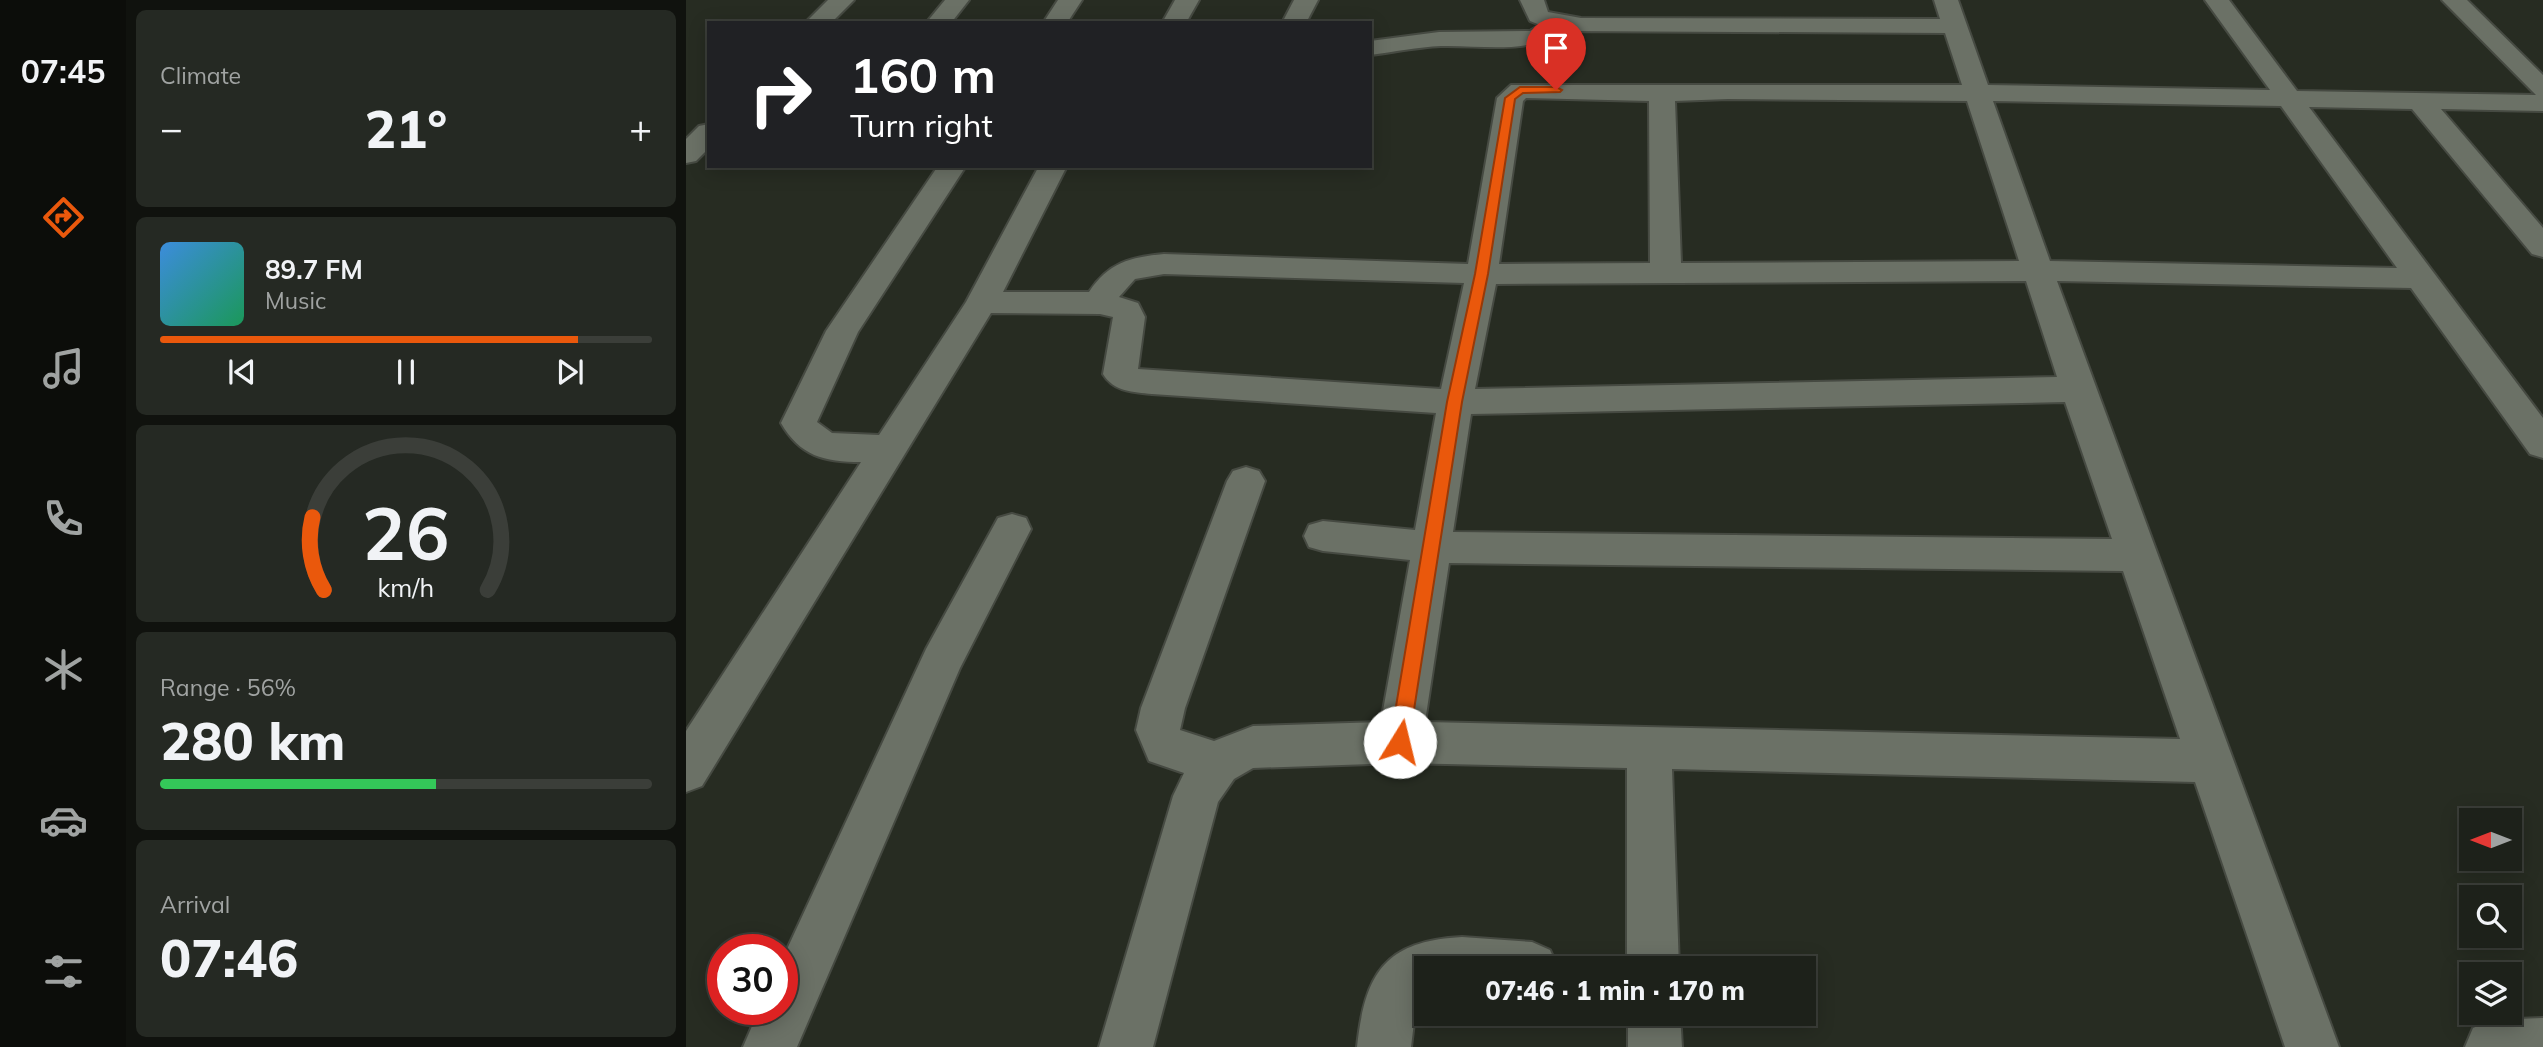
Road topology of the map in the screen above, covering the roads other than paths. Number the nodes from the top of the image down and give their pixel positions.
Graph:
1 (842, 0) edge
2 (957, 0) edge
3 (1070, 0) edge
4 (1187, 0) edge
5 (1306, 0) edge
6 (1532, 0) edge
7 (1639, 0) edge
8 (2217, 0) edge
9 (2454, 0) edge
10 (1951, 13) edge
11 (819, 21) edge
12 (940, 21) edge
13 (1056, 21) edge
14 (1175, 21) edge
15 (1295, 21) edge
16 (1559, 23) junction
17 (1639, 25) junction
18 (1372, 48) edge
19 (2543, 89) edge
20 (1980, 93) junction
21 (1662, 94) junction
22 (2286, 99) junction
23 (2420, 101) junction
24 (2543, 103) edge
25 (707, 134) edge
26 (686, 155) edge
27 (951, 168) edge
28 (1053, 168) edge
29 (2543, 247) edge
30 (2037, 271) junction
31 (1666, 272) junction
32 (1482, 274) junction
33 (2419, 278) junction
34 (981, 303) junction
35 (1098, 304) junction
36 (2078, 389) junction
37 (1455, 402) junction
38 (2543, 445) edge
39 (889, 449) junction
40 (1246, 481) dead end
41 (1012, 529) dead end
42 (1323, 536) dead end
43 (1432, 547) junction
44 (2136, 555) junction
45 (1400, 742) junction
46 (1649, 748) junction
47 (2211, 761) junction
48 (1217, 763) junction
49 (686, 771) edge
50 (1653, 956) edge
51 (1414, 973) edge
52 (1654, 1026) edge
53 (2543, 1045) edge
54 (770, 1047) edge
55 (1126, 1047) edge
56 (1384, 1047) edge
57 (1655, 1047) edge
58 (2312, 1047) edge
59 (2492, 1047) edge

1 - 11 street
2 - 12 street
3 - 13 street
4 - 14 street
5 - 15 street
6 - 16 street
7 - 17 street
8 - 22 street
9 - 19 street
10 - 17 street
10 - 20 street
16 - 17 street
16 - 18 street
20 - 21 street
20 - 22 street
20 - 30 street
21 - 31 street
21 - 32 street
22 - 23 street
22 - 33 street
23 - 24 street
23 - 29 street
25 - 26 street
27 - 39 street
28 - 34 street
30 - 31 street
30 - 33 street
30 - 36 street
31 - 32 street
32 - 35 street
32 - 37 street
33 - 38 street
34 - 35 street
34 - 39 street
35 - 37 street
36 - 37 street
36 - 44 street
37 - 43 street
39 - 49 street
40 - 48 street
41 - 54 street
42 - 43 street
43 - 44 street
43 - 45 street
44 - 47 street
45 - 46 street
45 - 48 street
46 - 47 street
46 - 50 street
47 - 58 street
48 - 55 street
51 - 56 street
52 - 57 street
53 - 59 street

